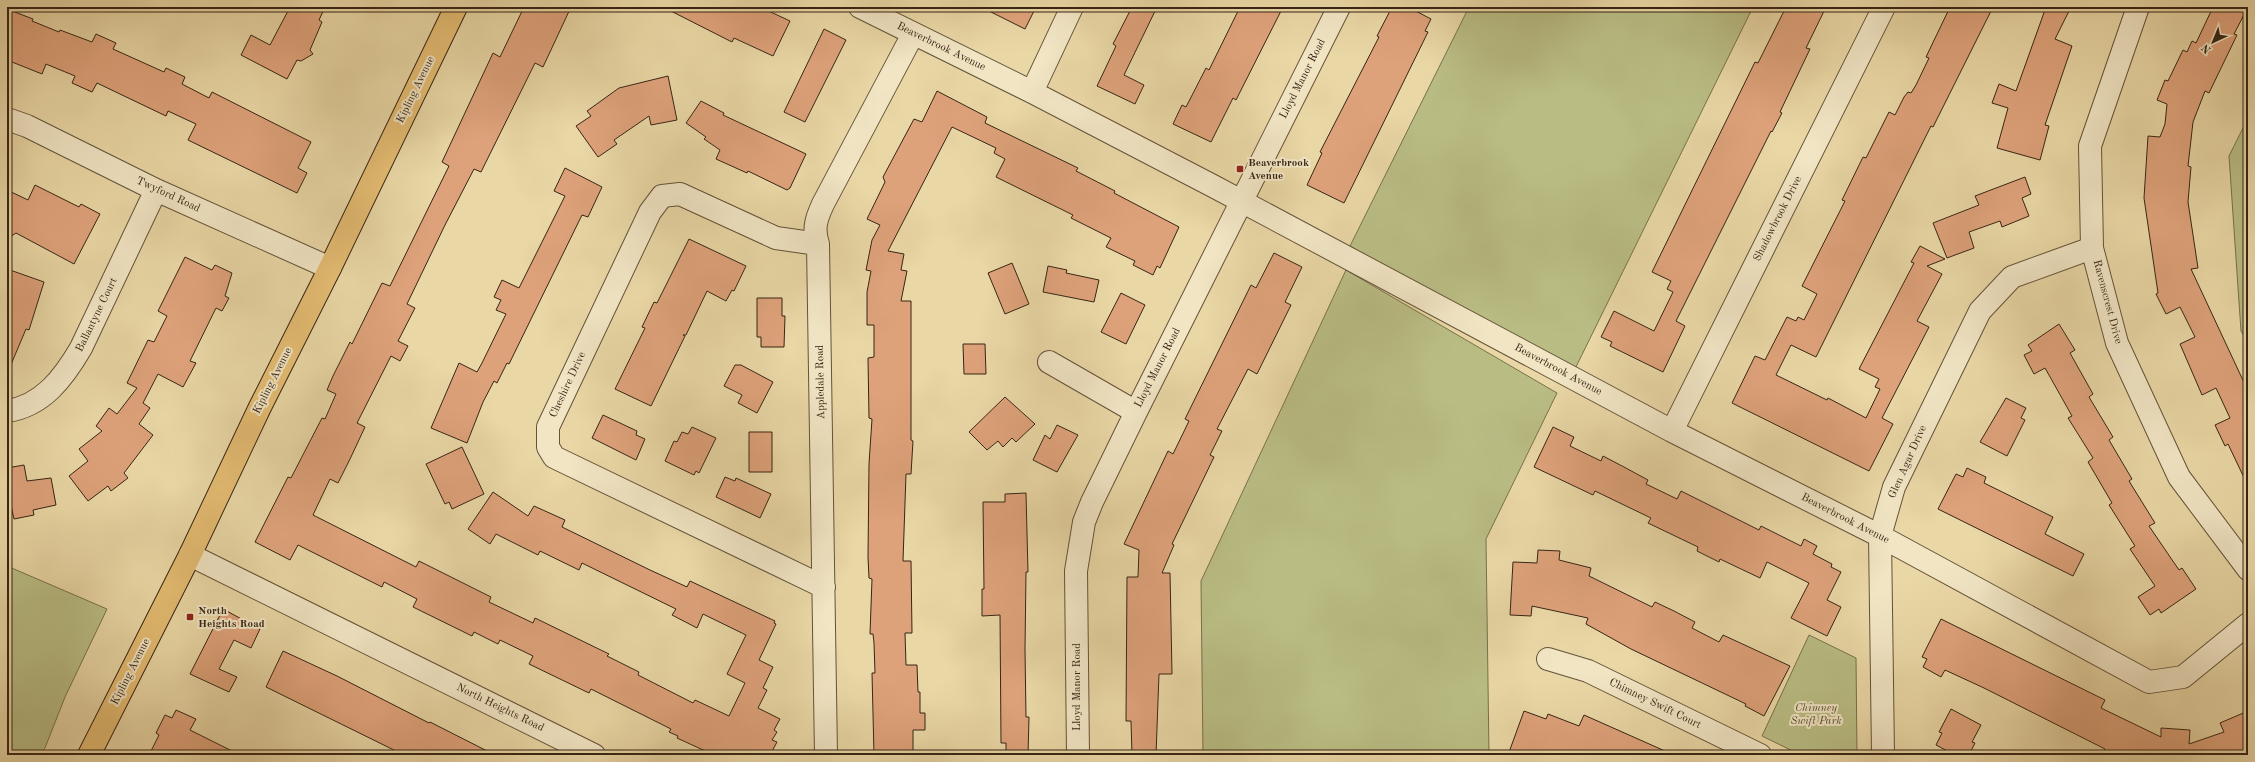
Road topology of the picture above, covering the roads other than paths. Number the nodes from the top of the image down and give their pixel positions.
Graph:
1 (456, 7) edge
2 (860, 7) edge
3 (1072, 7) edge
4 (1339, 7) edge
5 (1884, 7) edge
6 (2138, 7) edge
7 (913, 34) junction
8 (1032, 92) junction
9 (7, 119) edge
10 (156, 190) junction
11 (1242, 201) junction
12 (818, 244) junction
13 (2092, 248) junction
14 (330, 268) junction
15 (1049, 362) dead end
16 (7, 411) edge
17 (1136, 412) junction
18 (1672, 431) junction
19 (1880, 536) junction
20 (190, 555) junction
21 (2248, 570) edge
22 (824, 587) junction
23 (2248, 624) edge
24 (1548, 659) dead end
25 (89, 755) edge
26 (594, 755) edge
27 (826, 755) edge
28 (1078, 755) edge
29 (1760, 755) edge
30 (1883, 755) edge

1 - 14 main road, Kipling Avenue
2 - 7 street, Beaverbrook Avenue
3 - 8 street
4 - 11 street, Lloyd Manor Road
5 - 18 street, Shadowbrook Drive
6 - 13 street, Ravenscrest Drive
7 - 8 street, Beaverbrook Avenue
7 - 12 street, Appledale Road
8 - 11 street, Beaverbrook Avenue
9 - 10 street, Twyford Road
10 - 14 street, Twyford Road
10 - 16 street, Ballantyne Court
11 - 17 street, Lloyd Manor Road
11 - 18 street, Beaverbrook Avenue
12 - 22 street, Appledale Road
12 - 22 street, Cheshire Drive
13 - 19 street, Glen Agar Drive
13 - 21 street, Ravenscrest Drive
14 - 20 main road, Kipling Avenue
15 - 17 street
17 - 28 street, Lloyd Manor Road
18 - 19 street, Beaverbrook Avenue
19 - 23 street, Beaverbrook Avenue
19 - 30 street, Glen Agar Drive
20 - 25 main road, Kipling Avenue
20 - 26 street, North Heights Road
22 - 27 street, Appledale Road
24 - 29 street, Chimney Swift Court

